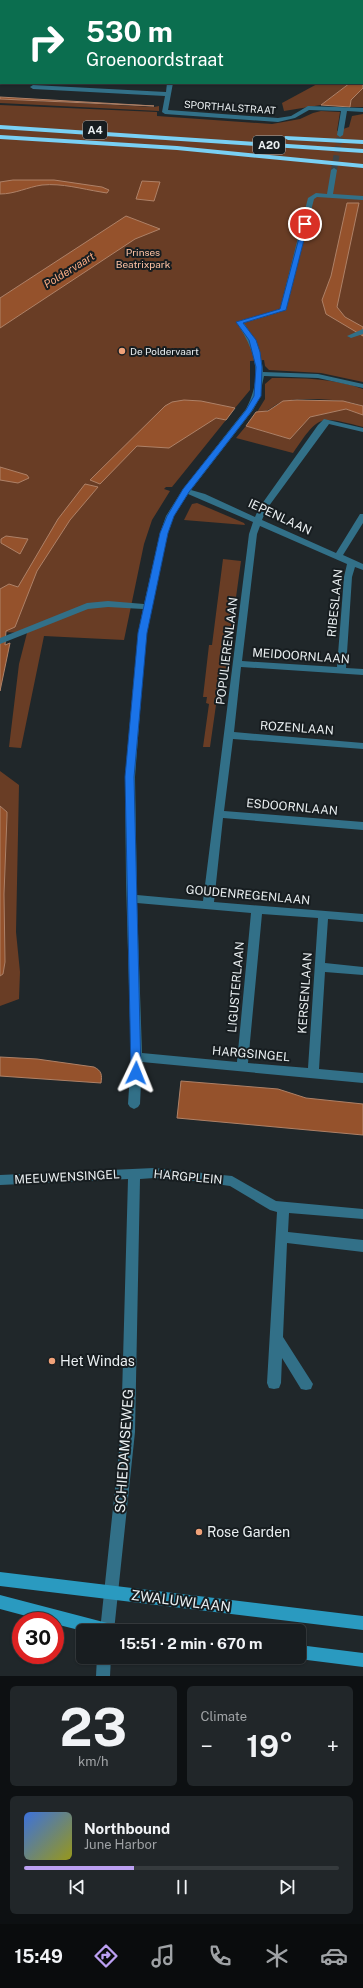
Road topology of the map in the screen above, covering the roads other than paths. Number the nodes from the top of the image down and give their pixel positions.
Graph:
1 (170, 84) edge
2 (33, 87) dead end
3 (167, 94) junction
4 (344, 110) junction
5 (363, 110) edge
6 (0, 127) edge
7 (340, 135) tunnel mouth
8 (176, 136) junction
9 (0, 137) edge
10 (363, 142) edge
11 (175, 148) junction
12 (363, 151) edge
13 (363, 159) edge
14 (363, 166) edge
15 (334, 170) tunnel mouth
16 (330, 195) junction
17 (363, 198) edge
18 (363, 331) edge
19 (351, 336) dead end
20 (259, 374) junction
21 (363, 386) edge
22 (363, 430) edge
23 (186, 491) junction
24 (363, 516) edge
25 (257, 522) junction
26 (338, 556) junction
27 (352, 562) junction
28 (363, 567) edge
29 (148, 607) junction
30 (3, 640) edge
31 (237, 664) junction
32 (341, 670) junction
33 (363, 672) edge
34 (229, 736) junction
35 (363, 746) edge
36 (219, 814) junction
37 (363, 826) edge
38 (132, 899) junction
39 (208, 905) junction
40 (257, 909) junction
41 (323, 915) junction
42 (363, 918) edge
43 (319, 967) junction
44 (363, 971) edge
45 (137, 1057) junction
46 (242, 1066) junction
47 (313, 1073) junction
48 (363, 1078) edge
49 (134, 1104) dead end
50 (134, 1174) junction
51 (0, 1180) edge
52 (283, 1206) junction
53 (363, 1214) edge
54 (281, 1237) junction
55 (363, 1246) edge
56 (276, 1338) junction
57 (274, 1383) dead end
58 (306, 1384) dead end
59 (0, 1579) edge
60 (111, 1592) junction
61 (0, 1602) edge
62 (363, 1623) edge
63 (82, 1624) edge
64 (109, 1624) edge
65 (306, 1653) edge
66 (363, 1660) edge
67 (104, 1664) edge
68 (103, 1676) edge

1 - 3 street
2 - 3 street
3 - 4 street, SPORTHALSTRAAT
4 - 5 street, SPORTHALSTRAAT
4 - 7 street
6 - 8 highway, A20
8 - 10 highway
8 - 12 highway, A20
9 - 11 highway, A20
11 - 13 highway, A20
11 - 14 highway, A20
15 - 16 street
16 - 17 street
16 - 20 street
18 - 19 street
20 - 21 street
20 - 23 street
22 - 25 street, POPULIERENLAAN
23 - 25 street, IEPENLAAN
23 - 29 street
24 - 26 street, RIBESLAAN
25 - 26 street, IEPENLAAN
25 - 31 street, POPULIERENLAAN
26 - 27 street, IEPENLAAN
27 - 28 street, IEPENLAAN
27 - 32 street, RIBESLAAN
29 - 30 street
29 - 38 street
31 - 32 street, MEIDOORNLAAN
31 - 34 street, POPULIERENLAAN
32 - 33 street, MEIDOORNLAAN
34 - 35 street, ROZENLAAN
34 - 36 street, POPULIERENLAAN
36 - 37 street, ESDOORNLAAN
36 - 39 street, POPULIERENLAAN
38 - 39 street, GOUDENREGENLAAN
38 - 45 street
39 - 40 street, GOUDENREGENLAAN
40 - 41 street, GOUDENREGENLAAN
40 - 46 street, LIGUSTERLAAN
41 - 42 street, GOUDENREGENLAAN
41 - 43 street, KERSENLAAN
43 - 44 street
43 - 47 street, KERSENLAAN
45 - 46 street, HARGSINGEL
45 - 49 street
46 - 47 street, HARGSINGEL
47 - 48 street, HARGSINGEL
50 - 51 street, MEEUWENSINGEL
50 - 52 street, HARGPLEIN
50 - 60 street, SCHIEDAMSEWEG
52 - 53 street, HARGPLEIN
52 - 54 street
54 - 55 street
54 - 56 street
56 - 57 street
56 - 58 street
59 - 60 main road, ZWALUWLAAN
60 - 62 main road, ZWALUWLAAN
60 - 64 street, SCHIEDAMSEWEG
61 - 63 main road
65 - 66 main road
67 - 68 street

